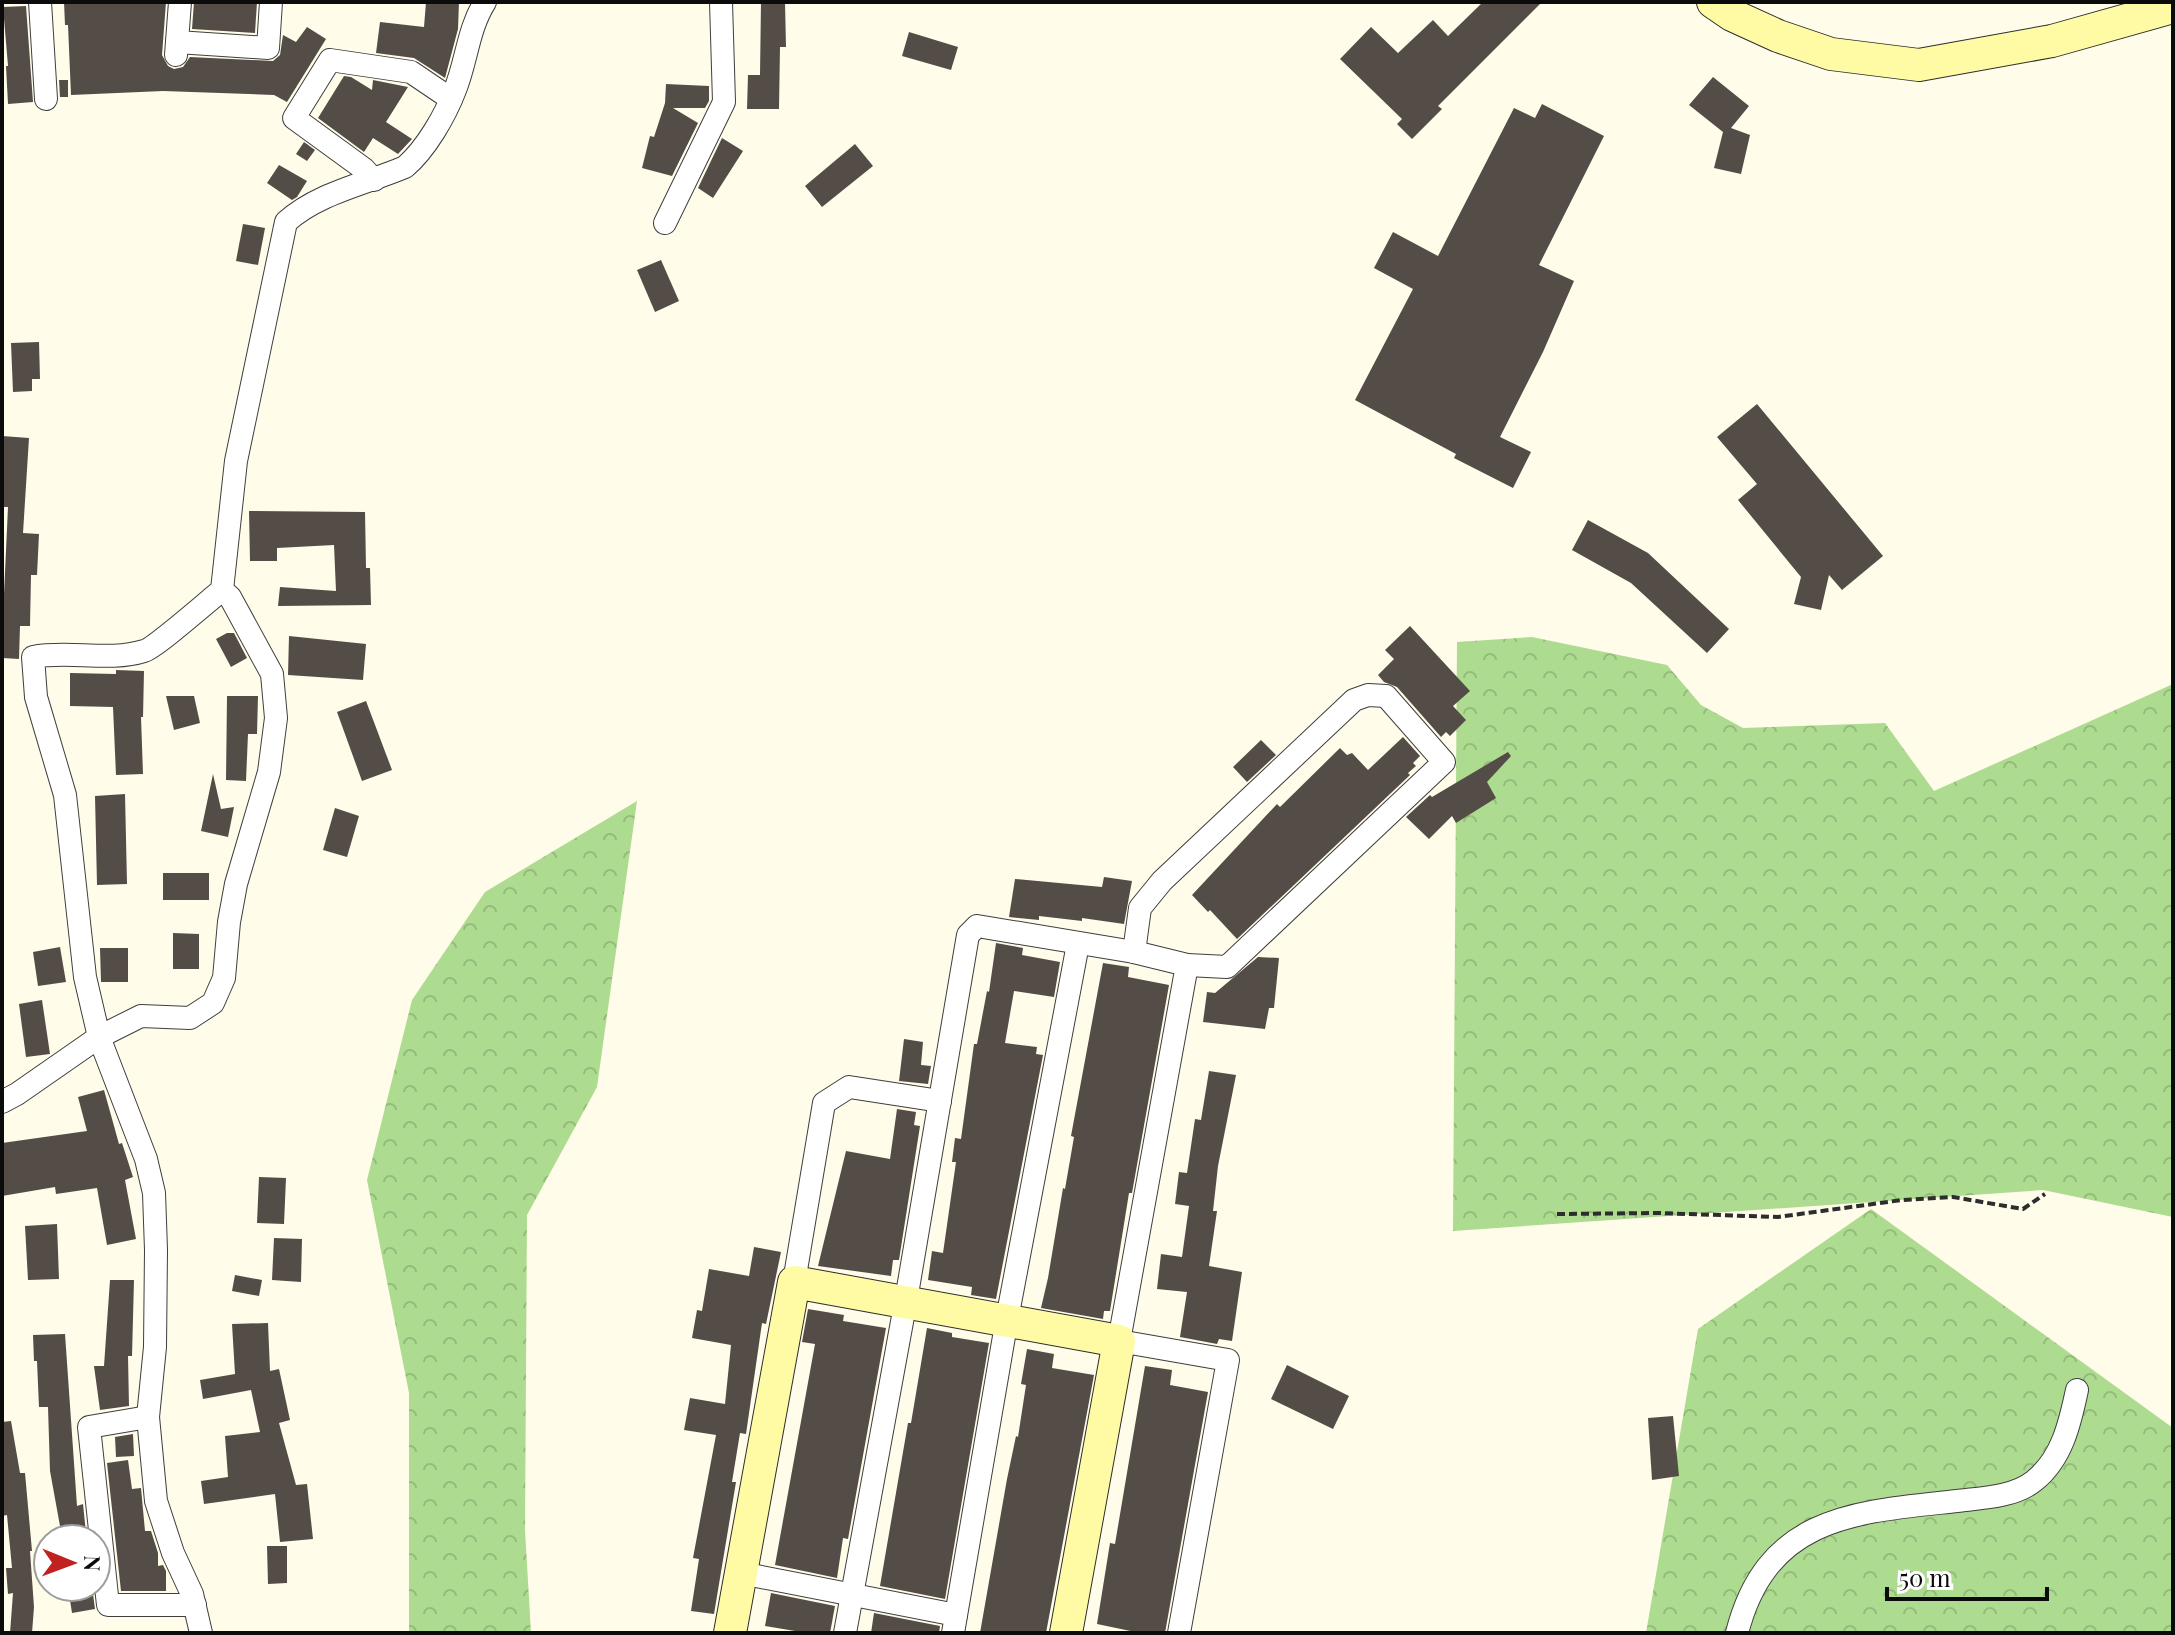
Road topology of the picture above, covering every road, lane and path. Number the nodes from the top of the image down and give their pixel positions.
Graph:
1 (40, 2) edge
2 (180, 2) edge
3 (271, 2) edge
4 (485, 2) edge
5 (721, 2) edge
6 (1713, 2) edge
7 (2173, 7) edge
8 (46, 99) dead end
9 (451, 99) junction
10 (374, 180) junction
11 (665, 223) dead end
12 (222, 590) junction
13 (1078, 944) junction
14 (1134, 952) junction
15 (1187, 965) junction
16 (99, 1037) junction
17 (940, 1101) junction
18 (2, 1102) edge
19 (2045, 1194) dead end
20 (1557, 1214) dead end
21 (794, 1282) junction
22 (906, 1300) junction
23 (1007, 1319) junction
24 (1119, 1341) junction
25 (2077, 1390) dead end
26 (148, 1417) junction
27 (741, 1573) junction
28 (852, 1594) junction
29 (195, 1605) junction
30 (955, 1624) edge
31 (201, 1633) edge
32 (730, 1633) edge
33 (845, 1633) edge
34 (1066, 1633) edge
35 (1179, 1633) edge
36 (1737, 1633) edge

1 - 8 street
2 - 3 street
4 - 9 street
5 - 11 street
6 - 7 street
9 - 10 street
9 - 10 street
10 - 12 street
12 - 16 street
12 - 16 street
13 - 14 street
13 - 17 street
13 - 23 street
14 - 15 street
14 - 15 street
15 - 24 street
16 - 18 street
16 - 26 street
17 - 21 street
17 - 22 street
19 - 20 path
21 - 22 street
21 - 27 street
22 - 23 street
22 - 28 street
23 - 24 street
23 - 30 street
24 - 34 street
24 - 35 street
25 - 36 street
26 - 29 street
26 - 29 street
27 - 28 street
27 - 32 street
28 - 30 street
28 - 33 street
29 - 31 street

